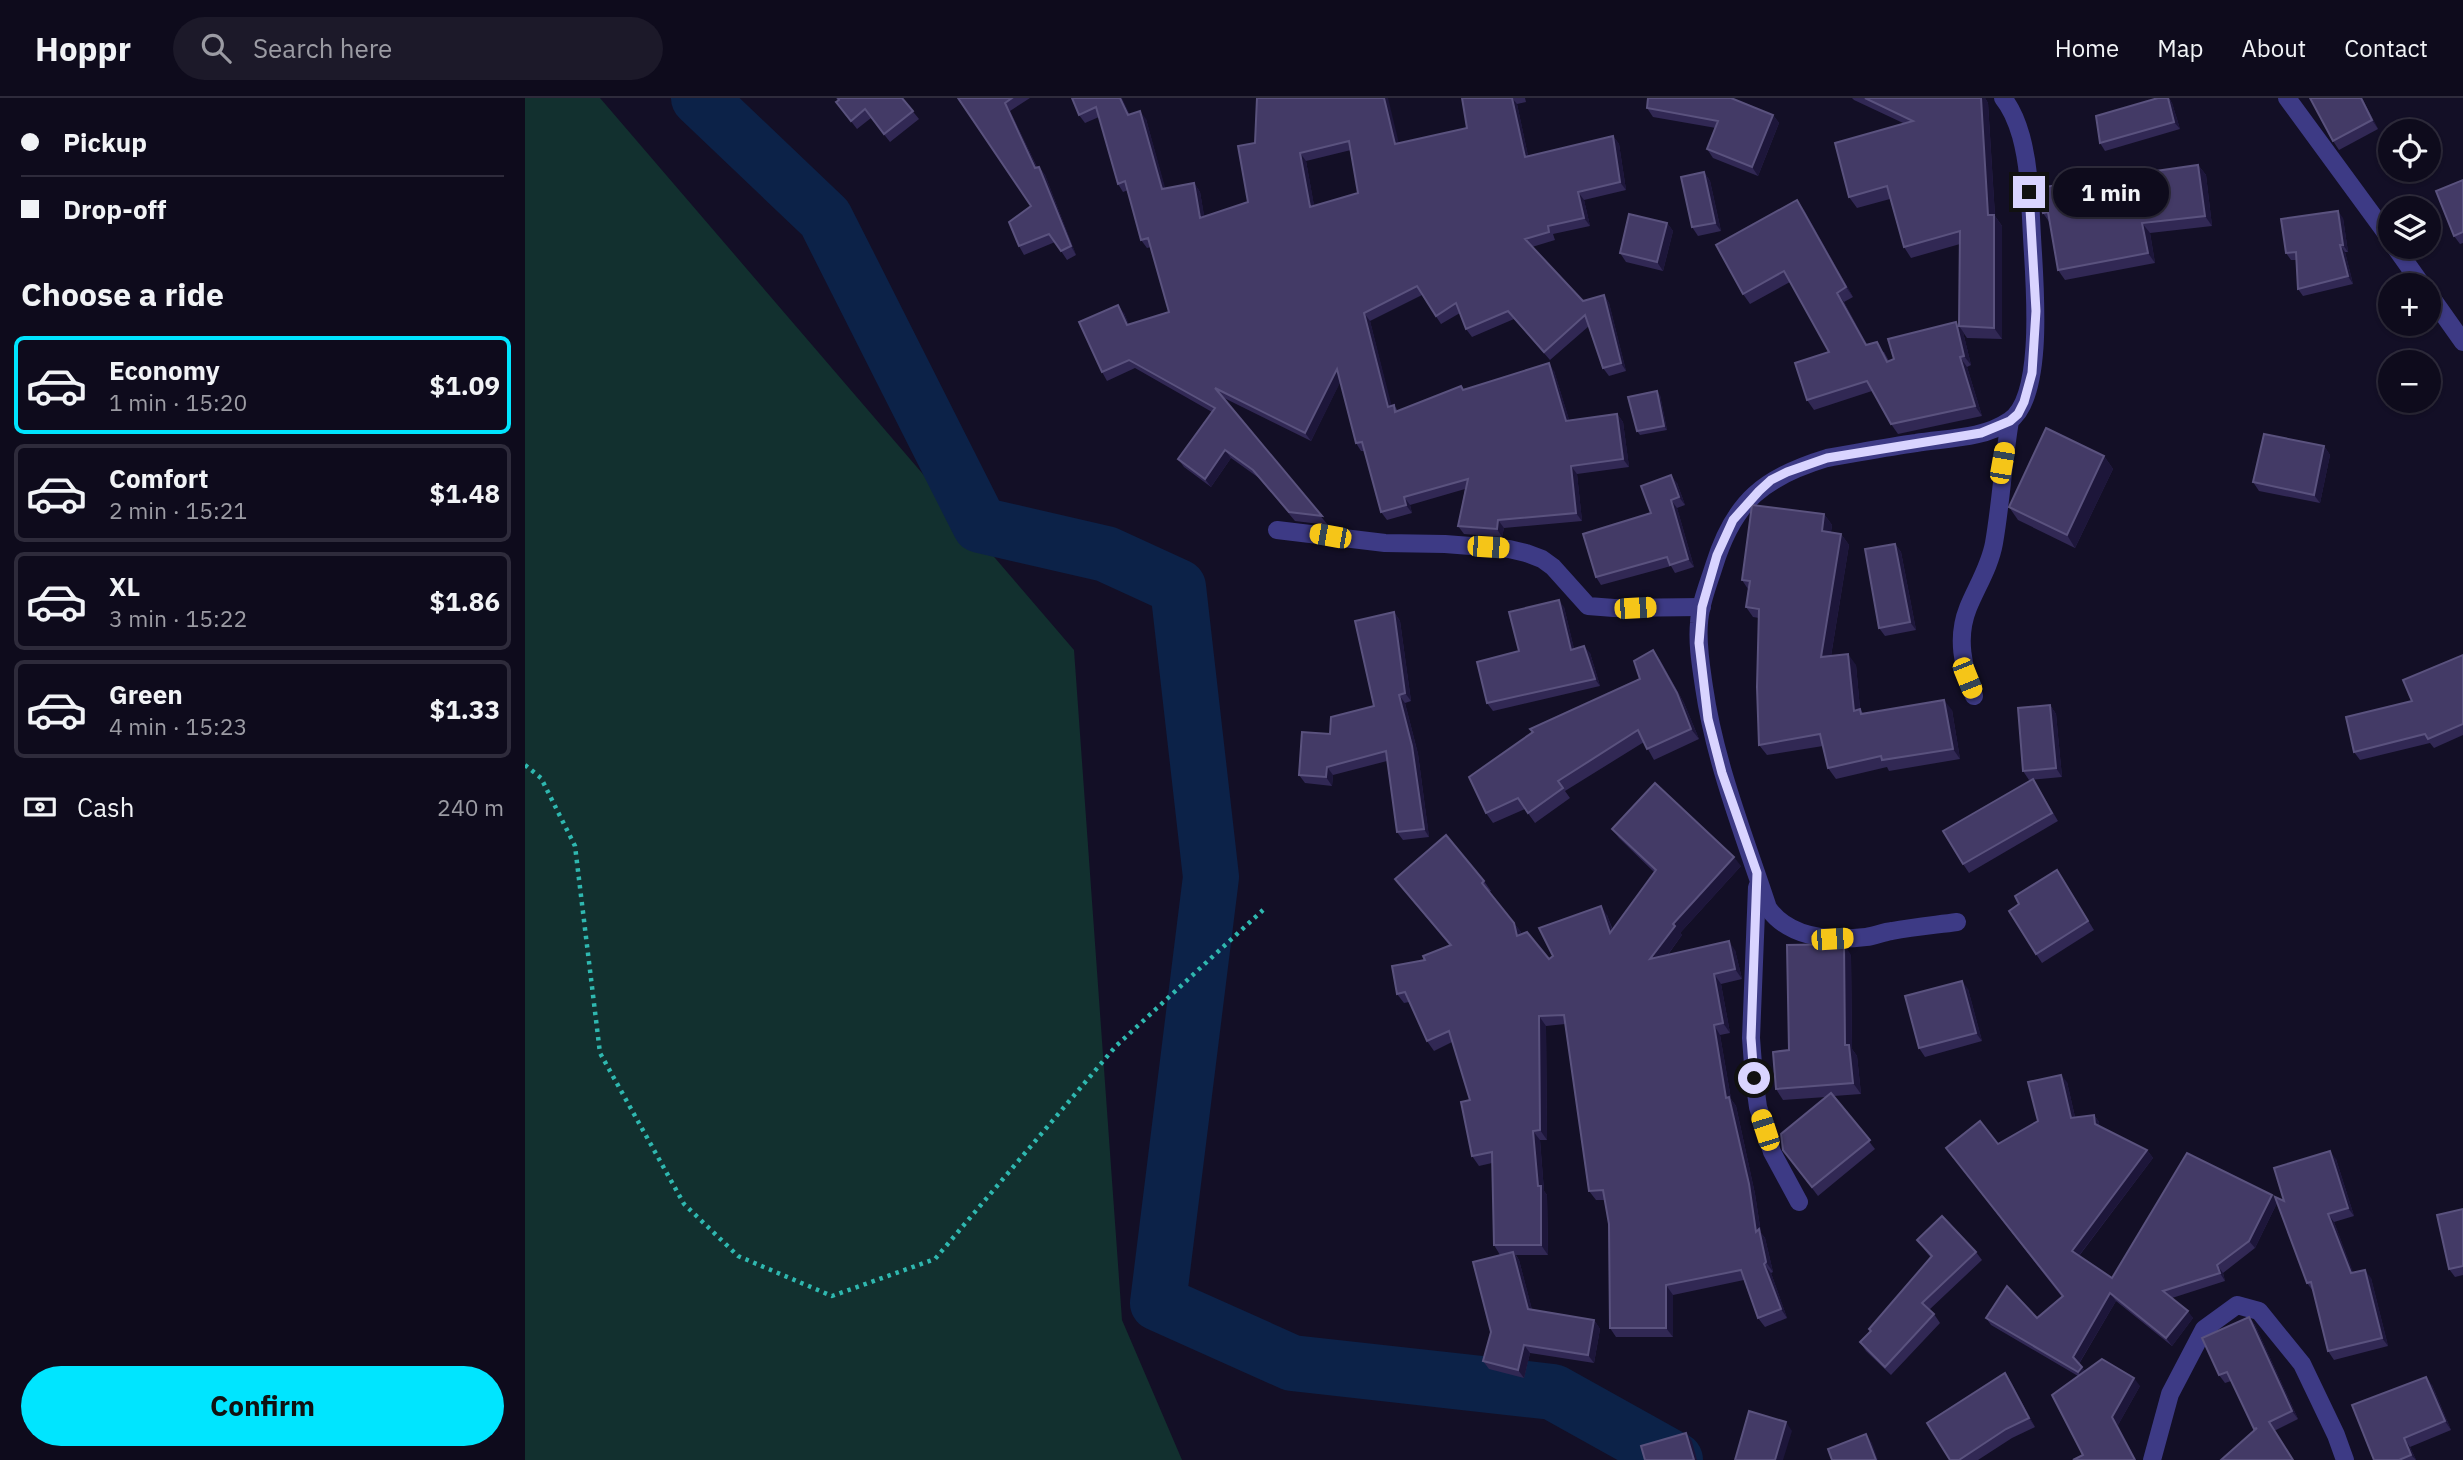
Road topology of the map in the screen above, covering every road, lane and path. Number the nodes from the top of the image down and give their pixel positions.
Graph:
1 (2003, 98) edge
2 (2287, 98) edge
3 (2378, 222) edge
4 (2441, 311) edge
5 (2463, 342) edge
6 (2010, 421) junction
7 (1277, 530) dead end
8 (1702, 607) junction
9 (1974, 696) dead end
10 (525, 765) edge
11 (1757, 873) junction
12 (1263, 910) dead end
13 (1957, 922) dead end
14 (1798, 1202) dead end
15 (2152, 1460) edge
16 (2345, 1460) edge

1 - 6 street
2 - 3 street
4 - 5 street
6 - 8 street
6 - 9 street
7 - 8 street
8 - 11 street
10 - 12 path
11 - 13 street
11 - 14 street
15 - 16 street

